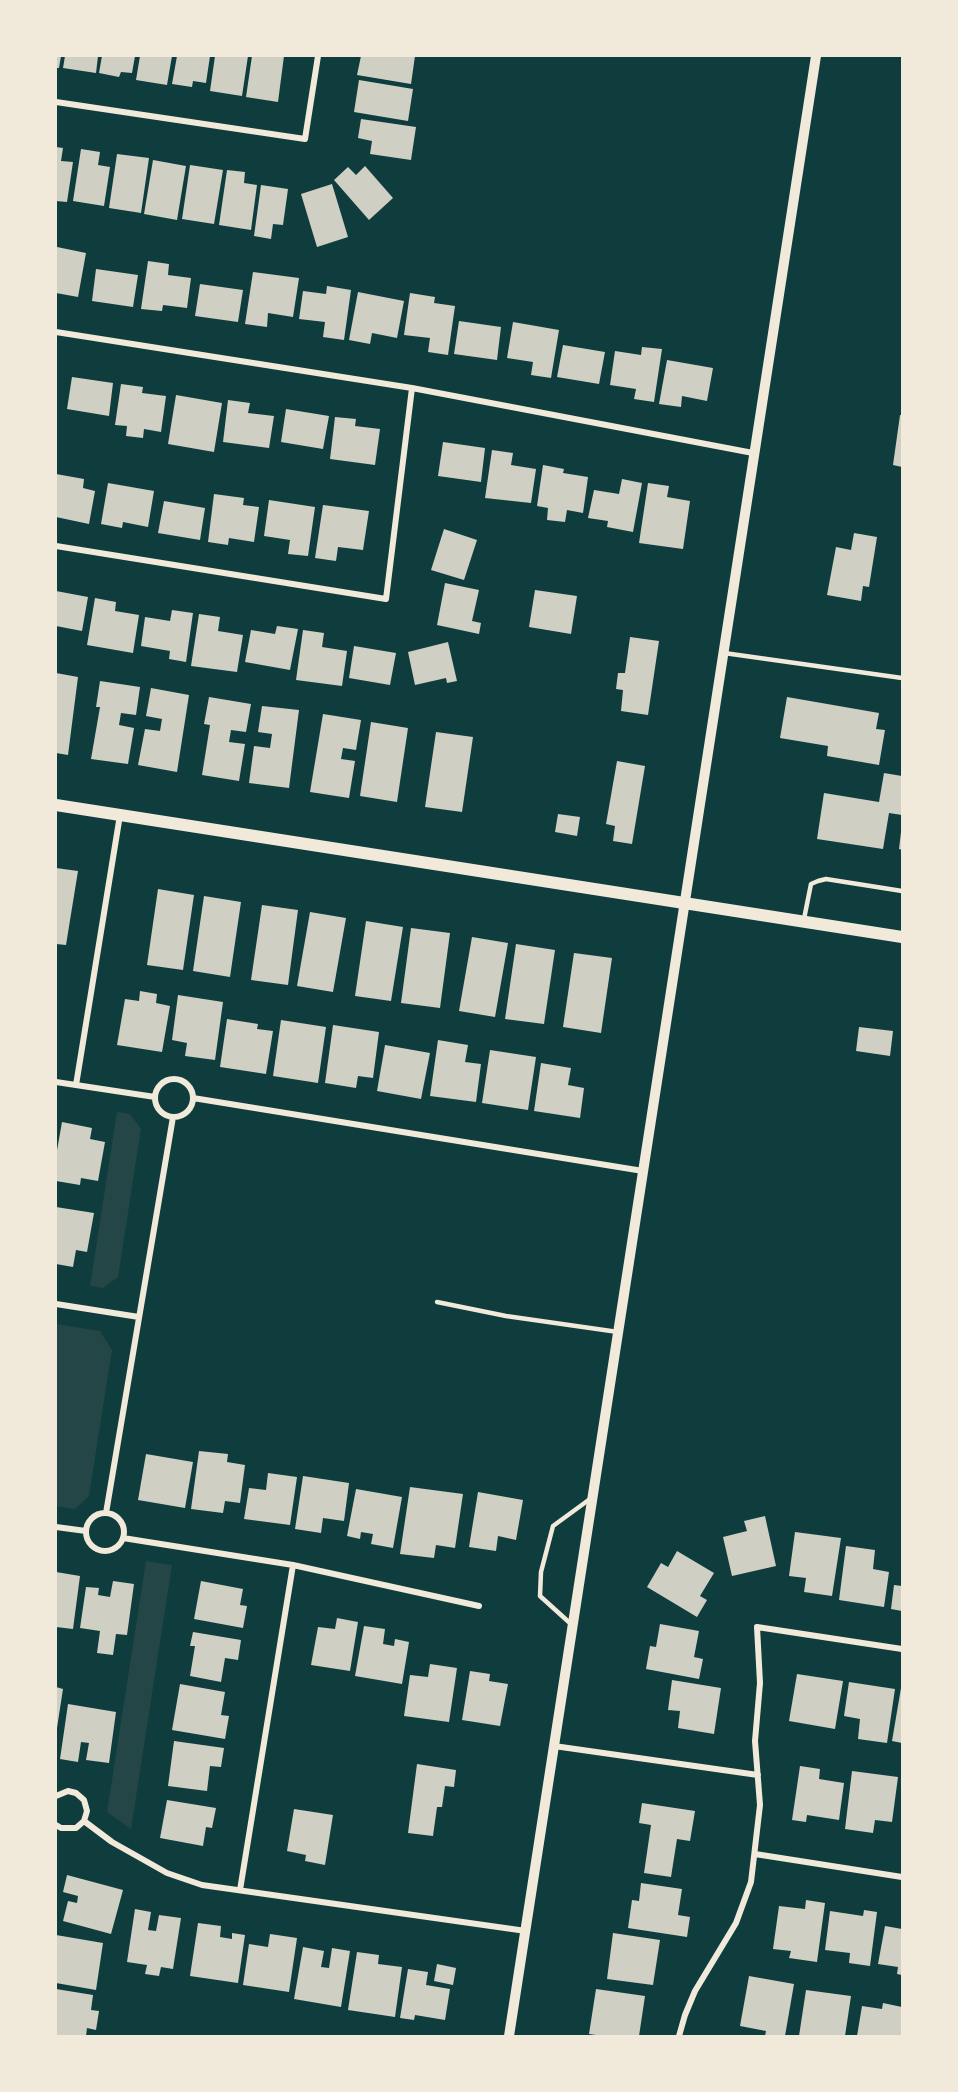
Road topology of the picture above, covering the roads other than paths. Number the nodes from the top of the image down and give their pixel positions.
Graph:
1 (318, 56) edge
2 (816, 56) edge
3 (56, 102) edge
4 (56, 332) edge
5 (411, 388) junction
6 (753, 453) junction
7 (56, 546) edge
8 (723, 653) junction
9 (903, 678) edge
10 (56, 805) edge
11 (120, 815) junction
12 (903, 891) edge
13 (684, 903) junction
14 (803, 922) junction
15 (903, 937) edge
16 (56, 1082) edge
17 (76, 1085) junction
18 (155, 1097) junction
19 (193, 1098) junction
20 (173, 1117) junction
21 (643, 1171) junction
22 (438, 1302) dead end
23 (56, 1304) edge
24 (139, 1317) junction
25 (618, 1332) junction
26 (592, 1498) junction
27 (106, 1513) junction
28 (56, 1527) edge
29 (86, 1532) junction
30 (123, 1538) junction
31 (293, 1565) junction
32 (479, 1606) dead end
33 (573, 1625) junction
34 (903, 1649) edge
35 (554, 1746) junction
36 (758, 1775) junction
37 (56, 1796) edge
38 (84, 1821) junction
39 (56, 1825) edge
40 (755, 1854) junction
41 (903, 1877) edge
42 (240, 1890) junction
43 (526, 1931) junction
44 (509, 2037) edge
45 (679, 2037) edge

1 - 3 street
2 - 6 street
4 - 5 street
5 - 6 street
5 - 7 street
6 - 8 street
8 - 9 lane
8 - 13 street
10 - 11 main road
11 - 13 main road
11 - 17 street
12 - 14 lane
13 - 14 main road
13 - 21 street
14 - 15 main road
16 - 17 street
17 - 18 street
18 - 19 street
18 - 20 street
19 - 20 street
19 - 21 street
20 - 24 street
21 - 25 street
22 - 25 lane
23 - 24 street
24 - 27 street
25 - 26 street
26 - 33 street
26 - 33 lane
27 - 29 street
27 - 30 street
28 - 29 street
29 - 30 street
30 - 31 street
31 - 32 street
31 - 42 street
33 - 35 street
34 - 36 street
35 - 36 street
35 - 43 street
36 - 40 street
37 - 38 street
38 - 39 street
38 - 42 street
40 - 41 street
40 - 45 street
42 - 43 street
43 - 44 street

